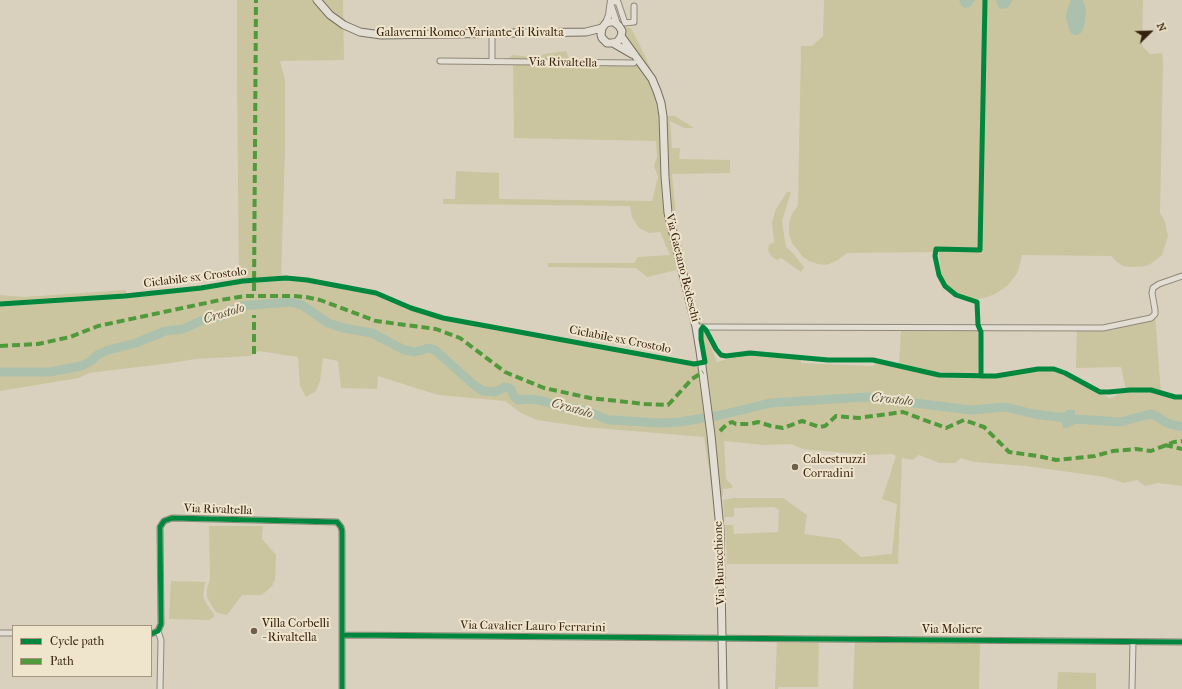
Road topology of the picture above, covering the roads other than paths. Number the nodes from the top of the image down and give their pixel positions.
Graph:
1 (317, 0) edge
2 (611, 2) edge
3 (634, 6) dead end
4 (617, 24) junction
5 (604, 26) junction
6 (586, 32) junction
7 (492, 34) junction
8 (621, 36) junction
9 (602, 38) junction
10 (614, 43) junction
11 (635, 59) junction
12 (440, 61) dead end
13 (492, 62) junction
14 (1182, 276) edge
15 (696, 327) junction
16 (711, 438) joint
17 (158, 631) junction
18 (0, 632) edge
19 (12, 633) edge
20 (152, 634) edge
21 (343, 635) junction
22 (722, 639) junction
23 (1133, 642) junction
24 (1182, 642) edge
25 (160, 689) edge
26 (342, 689) edge
27 (723, 689) edge
28 (1132, 689) edge

1 - 7 main road, Galaverni Romeo Variante di Rivalta
2 - 3 street
2 - 4 street
2 - 5 street
4 - 5 main road
4 - 8 main road
5 - 6 main road, Galaverni Romeo Variante di Rivalta
5 - 9 main road
6 - 7 main road, Galaverni Romeo Variante di Rivalta
6 - 9 main road, Galaverni Romeo Variante di Rivalta
7 - 13 street
8 - 10 main road
8 - 11 main road, Via Gaetano Bedeschi
9 - 10 main road
10 - 11 main road, Via Gaetano Bedeschi
11 - 13 street, Via Rivaltella
11 - 15 main road, Via Gaetano Bedeschi
12 - 13 street, Via Rivaltella
14 - 15 street
15 - 16 main road, Via Gaetano Bedeschi
16 - 22 main road, Via Buracchione
17 - 20 street
17 - 21 street, Via Rivaltella
17 - 25 street, Via Rivaltella
18 - 19 street
21 - 22 street, Via Cavalier Lauro Ferrarini
21 - 26 street
22 - 23 street, Via Moliere
22 - 27 main road, Via Buracchione
23 - 24 street, Via Moliere
23 - 28 street

